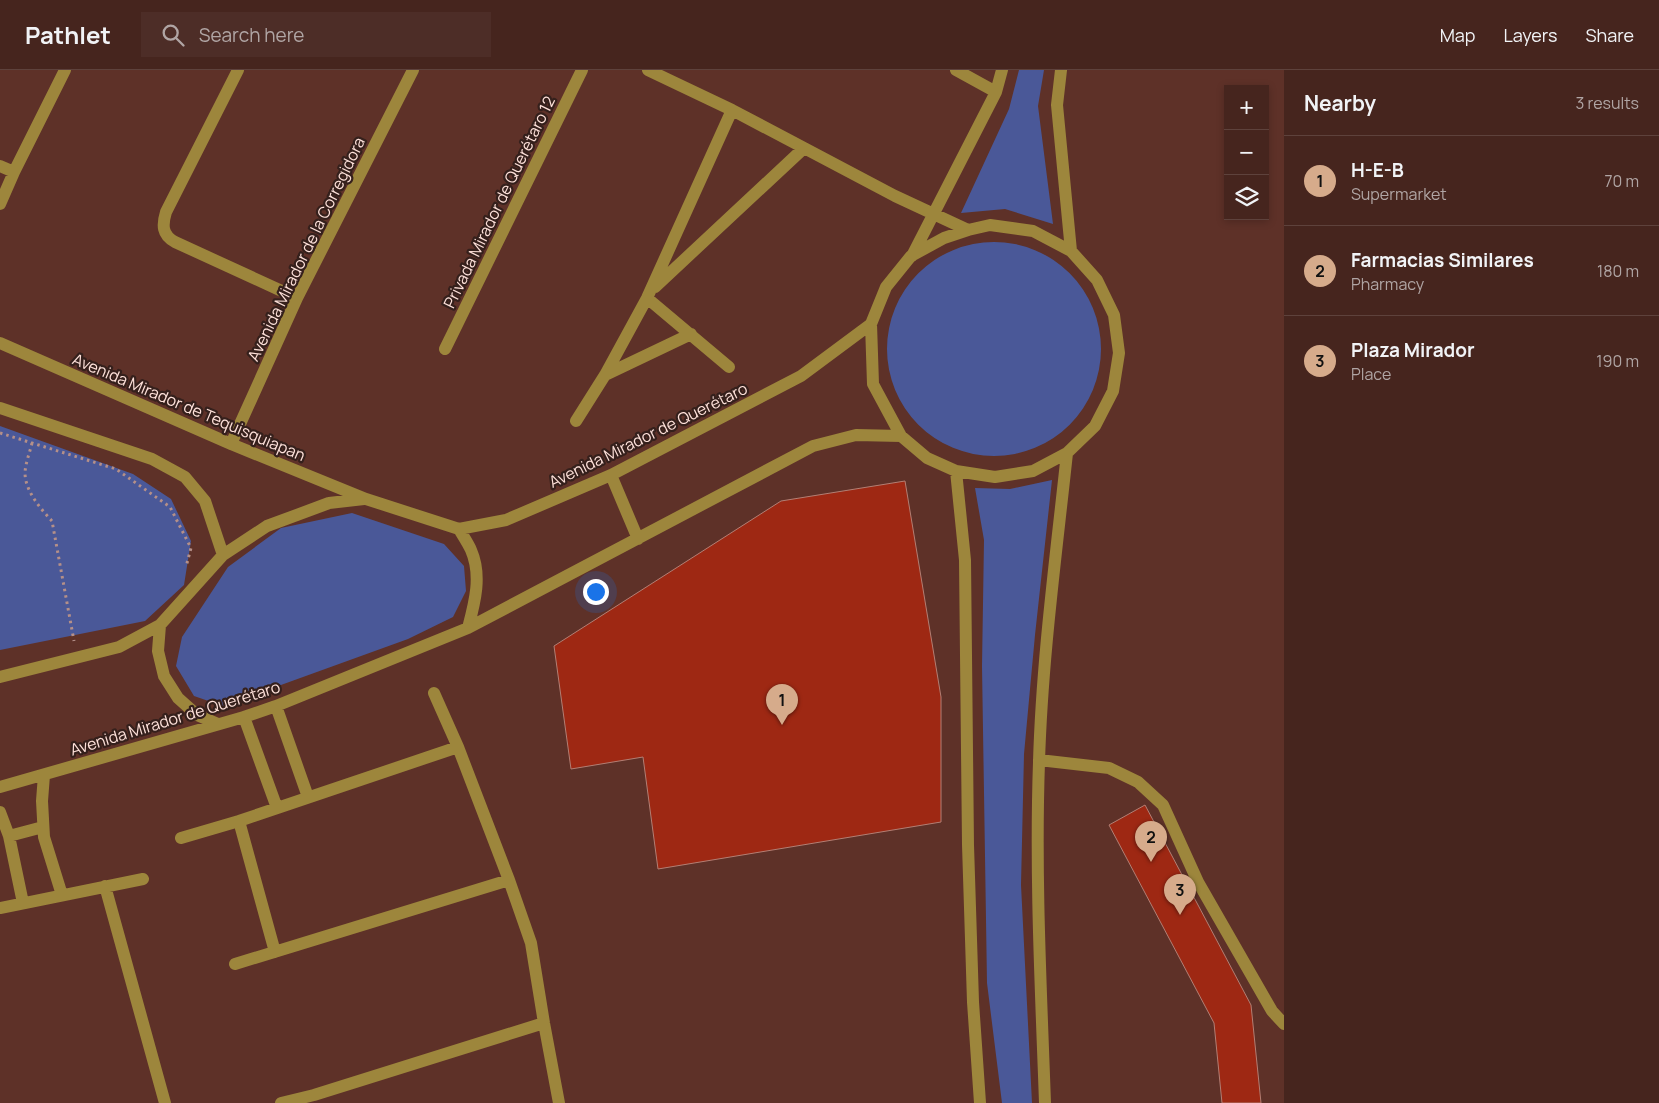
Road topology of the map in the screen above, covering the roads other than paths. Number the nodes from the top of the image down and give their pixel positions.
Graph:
1 (65, 70) edge
2 (238, 70) edge
3 (413, 70) edge
4 (582, 70) edge
5 (648, 70) edge
6 (956, 70) edge
7 (1002, 70) edge
8 (1061, 70) edge
9 (996, 92) junction
10 (732, 110) junction
11 (804, 148) junction
12 (0, 166) edge
13 (14, 172) junction
14 (0, 204) edge
15 (934, 214) junction
16 (968, 230) junction
17 (1071, 251) junction
18 (912, 256) junction
19 (649, 294) junction
20 (297, 298) junction
21 (871, 324) junction
22 (691, 334) junction
23 (0, 343) edge
24 (445, 349) dead end
25 (729, 367) dead end
26 (605, 375) junction
27 (0, 408) edge
28 (576, 421) dead end
29 (901, 436) junction
30 (231, 444) junction
31 (1068, 453) junction
32 (956, 471) junction
33 (611, 475) junction
34 (366, 499) junction
35 (459, 529) junction
36 (638, 539) junction
37 (223, 556) junction
38 (160, 625) junction
39 (468, 628) junction
40 (0, 677) edge
41 (434, 693) dead end
42 (276, 706) junction
43 (244, 717) junction
44 (218, 724) junction
45 (458, 747) junction
46 (1039, 760) junction
47 (44, 775) junction
48 (0, 787) edge
49 (308, 797) junction
50 (277, 808) junction
51 (0, 812) edge
52 (239, 821) junction
53 (43, 827) junction
54 (9, 836) junction
55 (181, 838) dead end
56 (143, 879) dead end
57 (509, 880) junction
58 (105, 886) junction
59 (62, 895) junction
60 (23, 903) junction
61 (0, 908) edge
62 (275, 952) junction
63 (235, 964) dead end
64 (544, 1023) junction
65 (1284, 1024) edge
66 (315, 1099) edge
67 (165, 1103) edge
68 (281, 1103) edge
69 (559, 1103) edge
70 (980, 1103) edge
71 (1045, 1103) edge

1 - 13 street
2 - 20 street
3 - 20 street, Avenida Mirador de la Corregidora
4 - 24 street, Privada Mirador de Querétaro 12
5 - 10 street
6 - 9 street
7 - 9 street
8 - 17 street
9 - 15 street
10 - 11 street
10 - 19 street
11 - 15 street
11 - 19 street
12 - 13 street
13 - 14 street
15 - 16 street
15 - 18 street
16 - 17 street
16 - 18 street
17 - 31 street
18 - 21 street
19 - 22 street
19 - 26 street
20 - 30 street, Avenida Mirador de la Corregidora
21 - 29 street
21 - 33 street, Avenida Mirador de Querétaro
22 - 25 street
22 - 26 street
23 - 30 street, Avenida Mirador de Tequisquiapan
26 - 28 street
27 - 37 street
29 - 32 street
29 - 36 street, Avenida Mirador de Querétaro
30 - 34 street, Avenida Mirador de Tequisquiapan
31 - 32 street
31 - 46 street
32 - 70 street
33 - 35 street, Avenida Mirador de Querétaro
33 - 36 street
34 - 35 street, Avenida Mirador de Querétaro
34 - 37 street, Avenida Mirador de Querétaro
35 - 39 street
36 - 39 street, Avenida Mirador de Querétaro
37 - 38 street, Avenida Mirador de Querétaro
38 - 40 street, Avenida Mirador de Querétaro
38 - 44 street
39 - 42 street, Avenida Mirador de Querétaro
41 - 45 street
42 - 43 street, Avenida Mirador de Querétaro
42 - 49 street
43 - 44 street, Avenida Mirador de Querétaro
43 - 50 street
44 - 47 street, Avenida Mirador de Querétaro
45 - 49 street
45 - 57 street
46 - 65 street
46 - 71 street
47 - 48 street, Avenida Mirador de Querétaro
47 - 53 street
49 - 50 street
50 - 52 street
51 - 54 street
52 - 55 street
52 - 62 street
53 - 54 street
53 - 59 street
54 - 60 street
56 - 58 street
57 - 62 street
57 - 64 street
58 - 59 street
58 - 67 street
59 - 60 street
60 - 61 street
62 - 63 street
64 - 66 street
64 - 69 street
66 - 68 street

